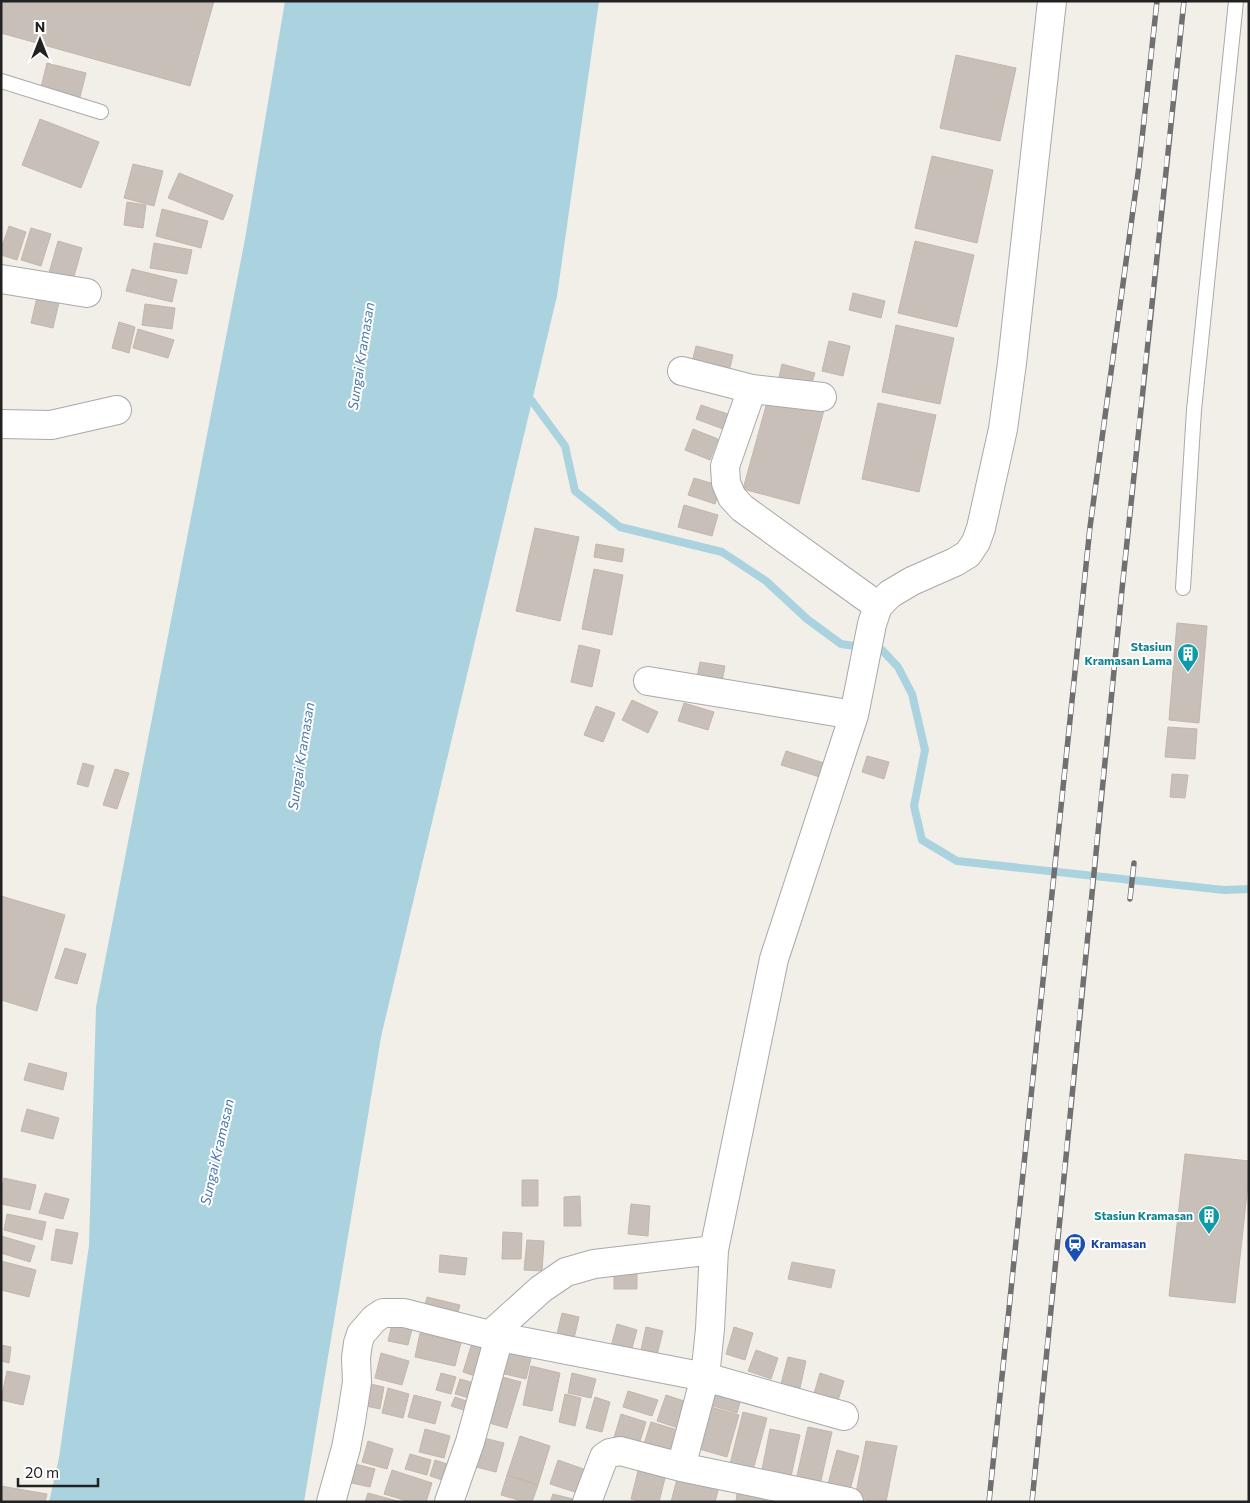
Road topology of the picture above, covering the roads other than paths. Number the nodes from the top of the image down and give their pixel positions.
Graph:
1 (1052, 1) edge
2 (1236, 1) edge
3 (1, 81) edge
4 (101, 112) dead end
5 (1, 279) edge
6 (87, 293) dead end
7 (682, 371) dead end
8 (752, 389) junction
9 (822, 397) dead end
10 (117, 410) dead end
11 (1, 424) edge
12 (1183, 588) dead end
13 (874, 618) junction
14 (648, 681) dead end
15 (854, 715) junction
16 (714, 1250) junction
17 (494, 1336) junction
18 (705, 1377) junction
19 (844, 1416) dead end
20 (681, 1467) junction
21 (331, 1502) edge
22 (449, 1502) edge
23 (587, 1502) edge
24 (849, 1502) edge

1 - 13 street
2 - 12 lane
3 - 4 lane
5 - 6 street
7 - 8 street
8 - 9 street
8 - 13 street
10 - 11 street
13 - 15 street
14 - 15 street
15 - 16 street
16 - 17 street
16 - 18 street
17 - 18 street
17 - 21 street
17 - 22 street
18 - 19 street
18 - 20 street
20 - 23 street
20 - 24 street

